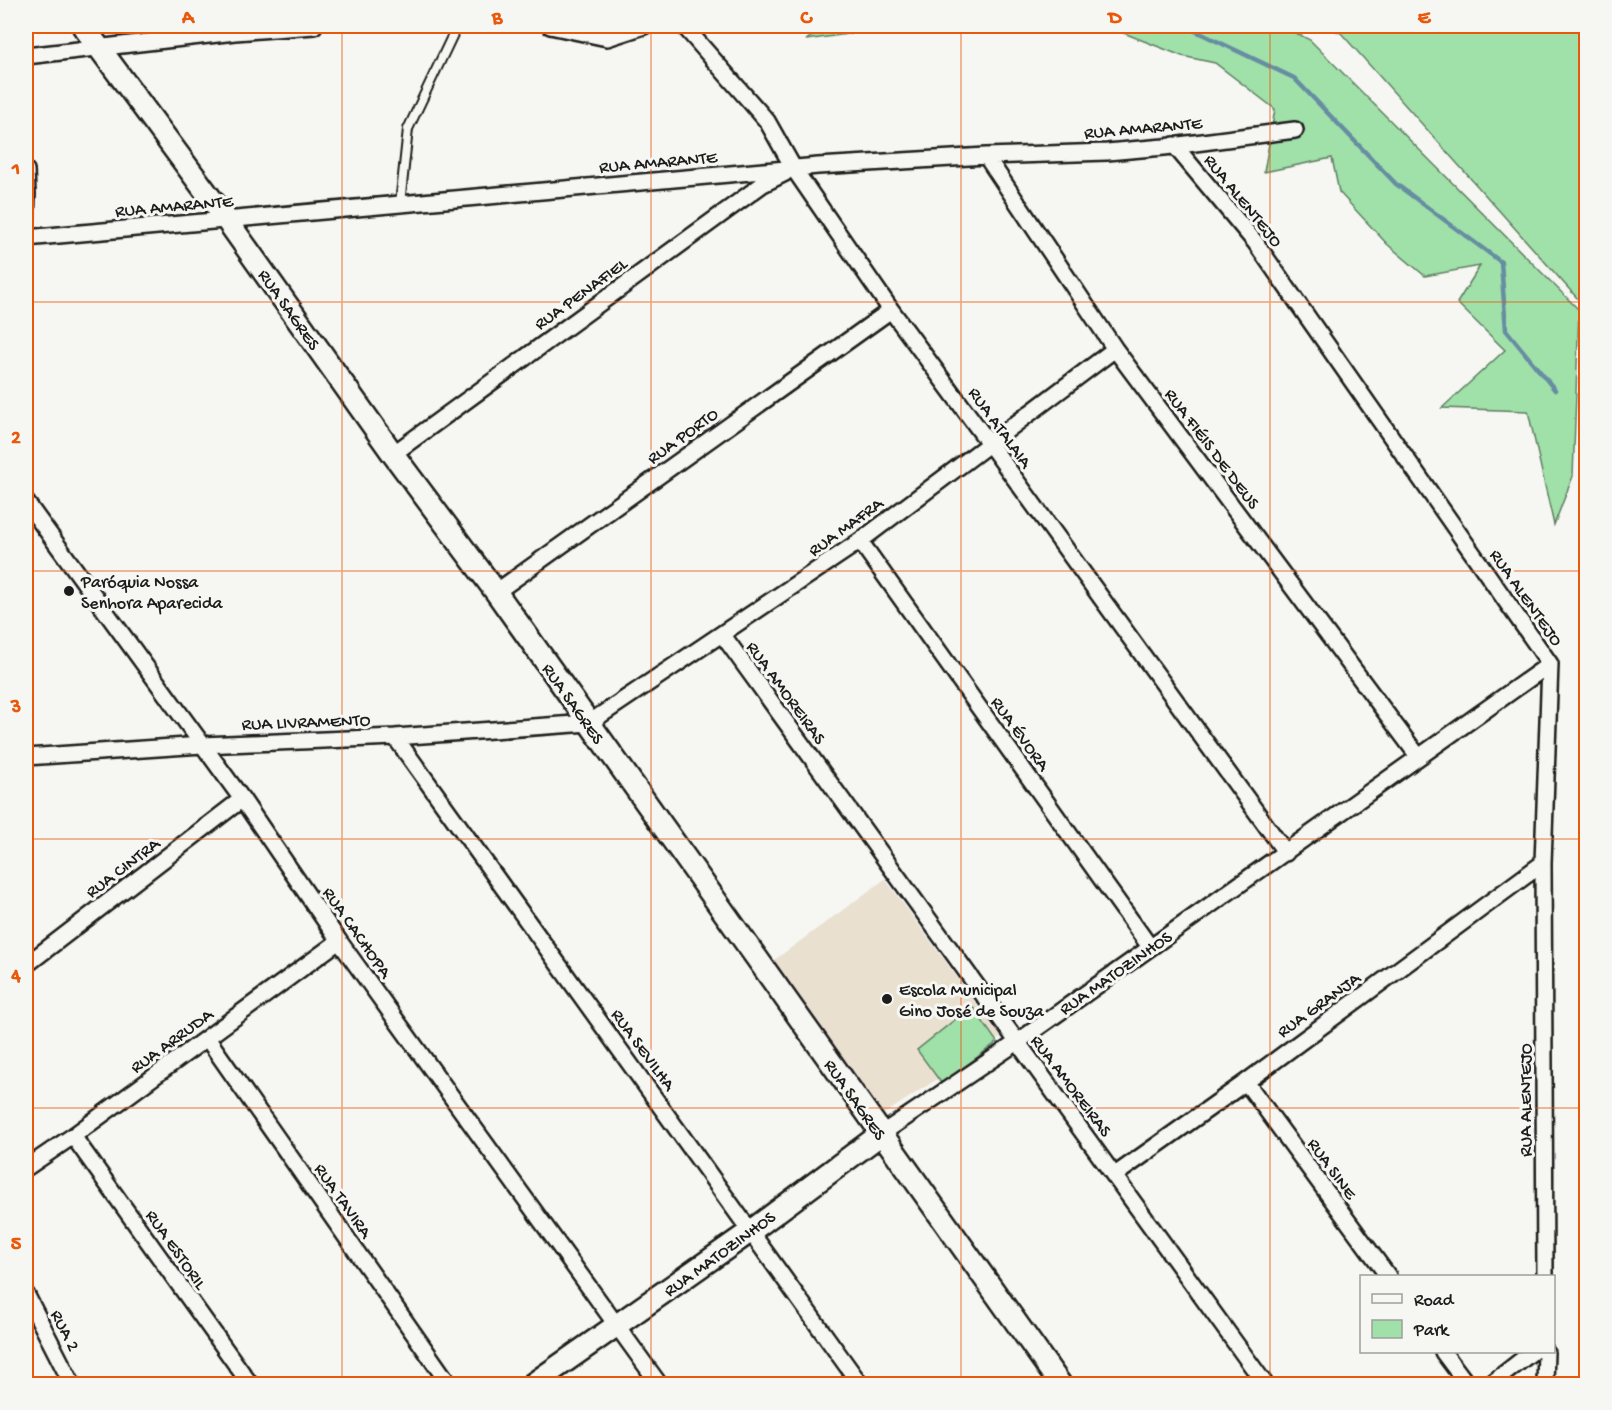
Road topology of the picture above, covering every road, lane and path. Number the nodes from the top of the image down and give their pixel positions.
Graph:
1 (83, 26) edge
2 (314, 26) edge
3 (457, 26) edge
4 (550, 26) edge
5 (644, 26) edge
6 (684, 26) edge
7 (99, 47) junction
8 (26, 56) edge
9 (1294, 130) dead end
10 (1174, 145) junction
11 (986, 156) junction
12 (794, 169) junction
13 (26, 170) edge
14 (400, 204) junction
15 (226, 219) junction
16 (26, 224) edge
17 (26, 238) edge
18 (891, 310) junction
19 (1115, 349) junction
20 (989, 443) junction
21 (393, 454) junction
22 (26, 502) edge
23 (860, 541) junction
24 (496, 592) junction
25 (722, 634) junction
26 (1550, 664) junction
27 (589, 723) junction
28 (395, 738) junction
29 (202, 745) junction
30 (1418, 756) junction
31 (26, 757) edge
32 (242, 800) junction
33 (1286, 853) junction
34 (1543, 863) junction
35 (339, 941) junction
36 (1150, 947) junction
37 (26, 965) edge
38 (207, 1038) junction
39 (1016, 1043) junction
40 (1246, 1082) junction
41 (881, 1134) junction
42 (73, 1136) junction
43 (26, 1168) edge
44 (1115, 1175) junction
45 (751, 1231) junction
46 (1387, 1275) edge
47 (1545, 1275) edge
48 (26, 1294) edge
49 (617, 1325) junction
50 (1444, 1353) edge
51 (1531, 1353) edge
52 (1546, 1353) edge
53 (72, 1384) edge
54 (250, 1384) edge
55 (449, 1384) edge
56 (533, 1384) edge
57 (659, 1384) edge
58 (860, 1384) edge
59 (1060, 1384) edge
60 (1265, 1384) edge
61 (1467, 1384) edge
62 (1491, 1384) edge
63 (1545, 1384) edge

1 - 7 street, RUA SAGRES
2 - 7 street
3 - 14 lane
4 - 5 street
6 - 12 street, RUA ATALAIA
7 - 8 street
7 - 15 street, RUA SAGRES
9 - 10 street, RUA AMARANTE
10 - 11 street, RUA AMARANTE
10 - 26 street, RUA ALENTEJO
11 - 12 street, RUA AMARANTE
11 - 19 street, RUA FIÉIS DE DEUS
12 - 14 street, RUA AMARANTE
12 - 18 street, RUA ATALAIA
12 - 21 street, RUA PENAFIEL
13 - 16 street
14 - 15 street, RUA AMARANTE
15 - 17 street, RUA AMARANTE
15 - 21 street, RUA SAGRES
18 - 20 street, RUA ATALAIA
18 - 24 street, RUA PORTO
19 - 20 street, RUA MAFRA
19 - 30 street, RUA FIÉIS DE DEUS
20 - 23 street, RUA MAFRA
20 - 33 street, RUA ATALAIA
21 - 24 street, RUA SAGRES
22 - 29 street, RUA CACHOPA
23 - 25 street, RUA MAFRA
23 - 36 street, RUA ÉVORA
24 - 27 street, RUA SAGRES
25 - 27 street, RUA MAFRA
25 - 39 street, RUA AMOREIRAS
26 - 30 street, RUA MATOZINHOS
26 - 34 street, RUA ALENTEJO
27 - 28 street, RUA LIVRAMENTO
27 - 41 street, RUA SAGRES
28 - 29 street, RUA LIVRAMENTO
28 - 45 street, RUA SEVILHA
29 - 31 street, RUA LIVRAMENTO
29 - 32 street, RUA CACHOPA
30 - 33 street, RUA MATOZINHOS
32 - 35 street, RUA CACHOPA
32 - 37 street, RUA CINTRA
33 - 36 street, RUA MATOZINHOS
34 - 40 street, RUA GRANJA
34 - 47 street, RUA ALENTEJO
35 - 38 street, RUA ARRUDA
35 - 49 street, RUA CACHOPA
36 - 39 street, RUA MATOZINHOS
38 - 42 street, RUA ARRUDA
38 - 55 street, RUA TAVIRA
39 - 41 street, RUA MATOZINHOS
39 - 44 street, RUA AMOREIRAS
40 - 44 street, RUA GRANJA
40 - 46 street, RUA SINE
41 - 45 street, RUA MATOZINHOS
41 - 59 street, RUA SAGRES
42 - 43 street, RUA ARRUDA
42 - 54 street, RUA ESTORIL
44 - 60 street, RUA AMOREIRAS
45 - 49 street, RUA MATOZINHOS
45 - 58 street, RUA SEVILHA
48 - 53 street, RUA 2
49 - 56 street, RUA MATOZINHOS
49 - 57 street, RUA CACHOPA
50 - 61 street
51 - 62 street
52 - 63 street

